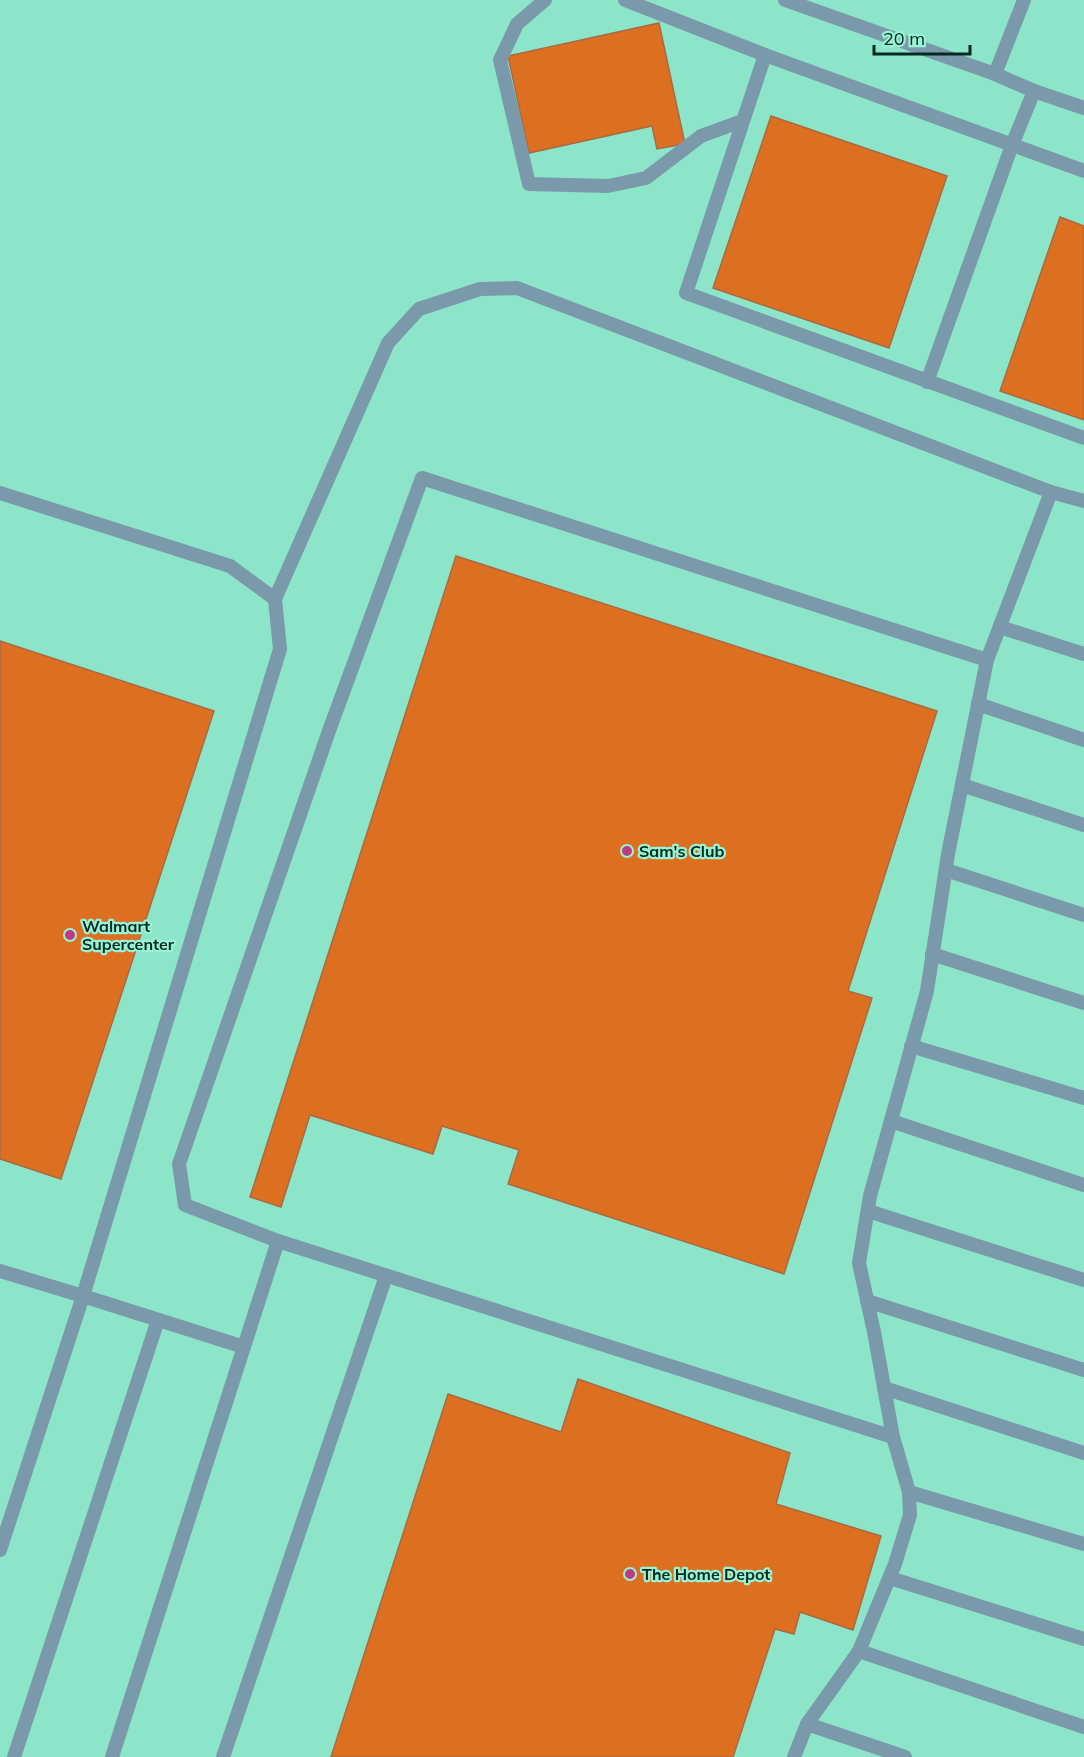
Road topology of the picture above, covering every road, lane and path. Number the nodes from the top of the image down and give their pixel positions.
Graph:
1 (545, 0) edge
2 (625, 0) edge
3 (785, 0) edge
4 (1024, 0) edge
5 (765, 55) junction
6 (995, 75) junction
7 (1034, 91) junction
8 (1084, 108) edge
9 (742, 121) junction
10 (1012, 145) junction
11 (1084, 171) edge
12 (927, 382) junction
13 (1084, 438) edge
14 (1051, 492) junction
15 (0, 493) edge
16 (1084, 501) edge
17 (275, 599) junction
18 (1000, 627) junction
19 (1084, 654) edge
20 (987, 660) junction
21 (978, 704) junction
22 (1084, 740) edge
23 (962, 784) junction
24 (1084, 825) edge
25 (946, 870) junction
26 (1084, 915) edge
27 (932, 954) junction
28 (1084, 1003) edge
29 (911, 1046) junction
30 (1084, 1098) edge
31 (891, 1122) junction
32 (1084, 1185) edge
33 (868, 1211) junction
34 (278, 1241) junction
35 (0, 1271) edge
36 (386, 1276) junction
37 (1084, 1280) edge
38 (82, 1296) junction
39 (867, 1301) junction
40 (158, 1320) junction
41 (244, 1347) junction
42 (1084, 1370) edge
43 (884, 1388) junction
44 (893, 1437) junction
45 (1084, 1453) edge
46 (909, 1492) junction
47 (1084, 1544) edge
48 (0, 1550) edge
49 (890, 1578) junction
50 (1084, 1639) edge
51 (859, 1651) junction
52 (807, 1724) junction
53 (1084, 1727) edge
54 (14, 1757) edge
55 (112, 1757) edge
56 (223, 1757) edge
57 (794, 1757) edge
58 (905, 1757) edge

1 - 9 lane
2 - 5 lane
3 - 6 lane
4 - 6 lane
5 - 9 lane
5 - 10 lane
6 - 7 lane
7 - 8 lane
7 - 10 lane
9 - 12 lane
10 - 11 lane
10 - 12 lane
12 - 13 lane
14 - 16 lane
14 - 17 lane
14 - 18 lane
15 - 17 lane
17 - 38 lane
18 - 19 lane
18 - 20 lane
20 - 21 lane
20 - 34 lane
21 - 22 lane
21 - 23 lane
23 - 24 lane
23 - 25 lane
25 - 26 lane
25 - 27 lane
27 - 28 lane
27 - 29 lane
29 - 30 lane
29 - 31 lane
31 - 32 lane
31 - 33 lane
33 - 37 lane
33 - 39 lane
34 - 36 lane
34 - 41 lane
35 - 38 lane
36 - 44 lane
36 - 56 lane
38 - 40 lane
38 - 48 lane
39 - 42 lane
39 - 43 lane
40 - 41 lane
40 - 54 lane
41 - 55 lane
43 - 44 lane
43 - 45 lane
44 - 46 lane
46 - 47 lane
46 - 49 lane
49 - 50 lane
49 - 51 lane
51 - 52 lane
51 - 53 lane
52 - 57 lane
52 - 58 lane

